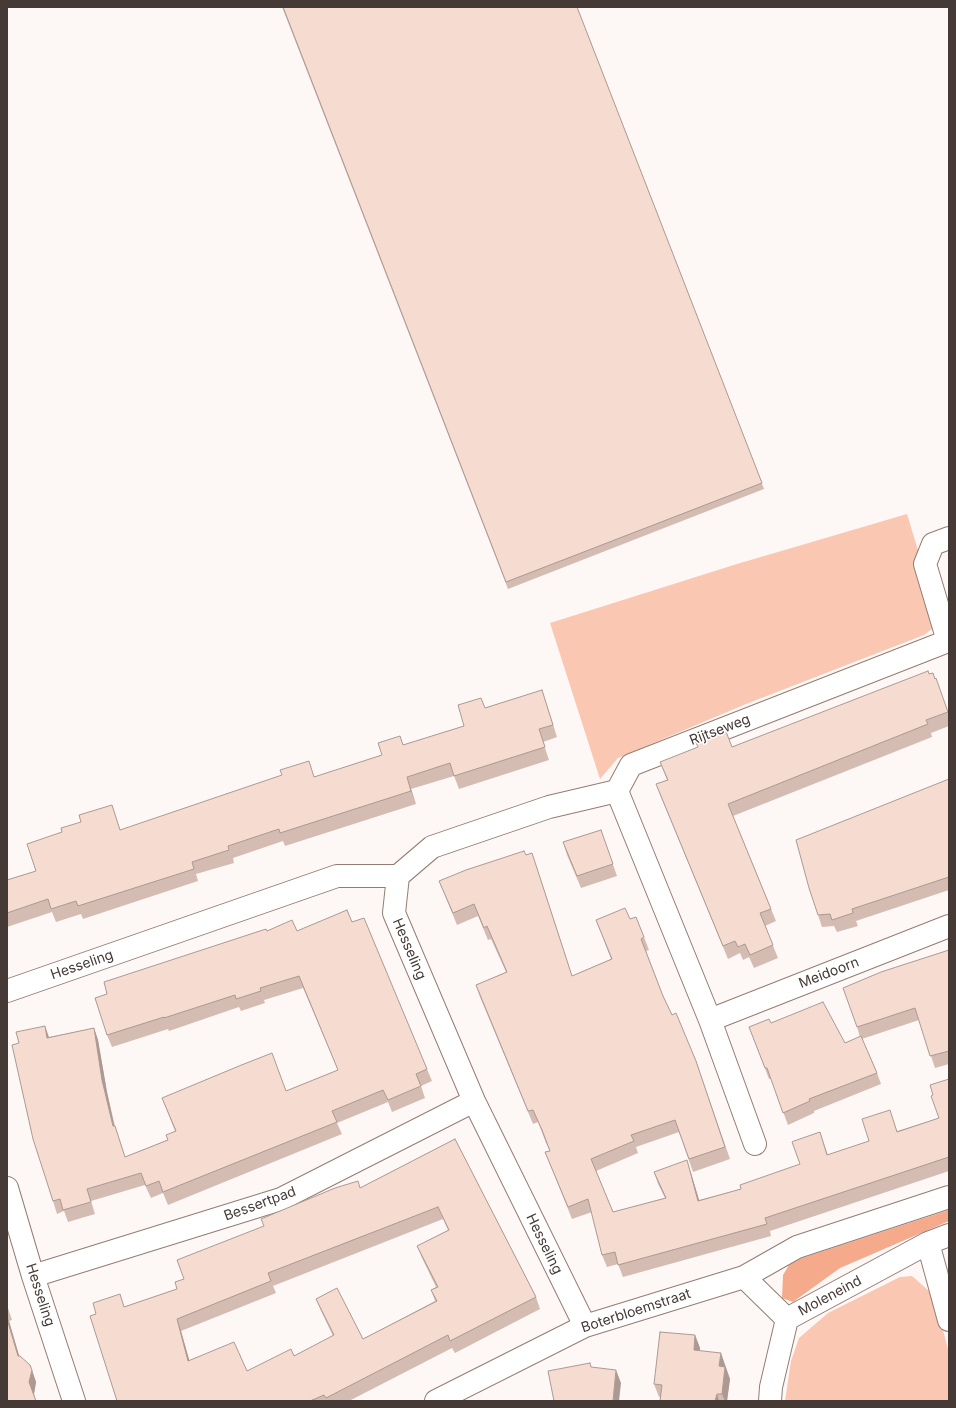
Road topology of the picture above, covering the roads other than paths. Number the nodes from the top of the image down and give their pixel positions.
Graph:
1 (949, 538) edge
2 (948, 643) edge
3 (617, 791) junction
4 (398, 876) junction
5 (949, 926) edge
6 (7, 991) edge
7 (710, 1020) junction
8 (474, 1101) junction
9 (755, 1144) dead end
10 (7, 1188) edge
11 (949, 1197) edge
12 (949, 1235) edge
13 (928, 1243) junction
14 (33, 1276) junction
15 (744, 1277) junction
16 (787, 1319) junction
17 (949, 1320) edge
18 (585, 1326) junction
19 (74, 1401) edge
20 (436, 1401) edge
21 (770, 1401) edge

1 - 2 street, Rijtseweg
2 - 3 street, Rijtseweg
3 - 4 street
3 - 7 street
4 - 6 street, Hesseling
4 - 8 street, Hesseling
5 - 7 street, Meidoorn
7 - 9 street
8 - 14 street, Bessertpad
8 - 18 street, Hesseling
10 - 14 street, Hesseling
11 - 15 street
12 - 13 street, Moleneind
13 - 16 street, Moleneind
13 - 17 street
14 - 19 street, Hesseling
15 - 16 street
15 - 18 street, Boterbloemstraat
16 - 21 street, Moleneind
18 - 20 street, Boterbloemstraat

